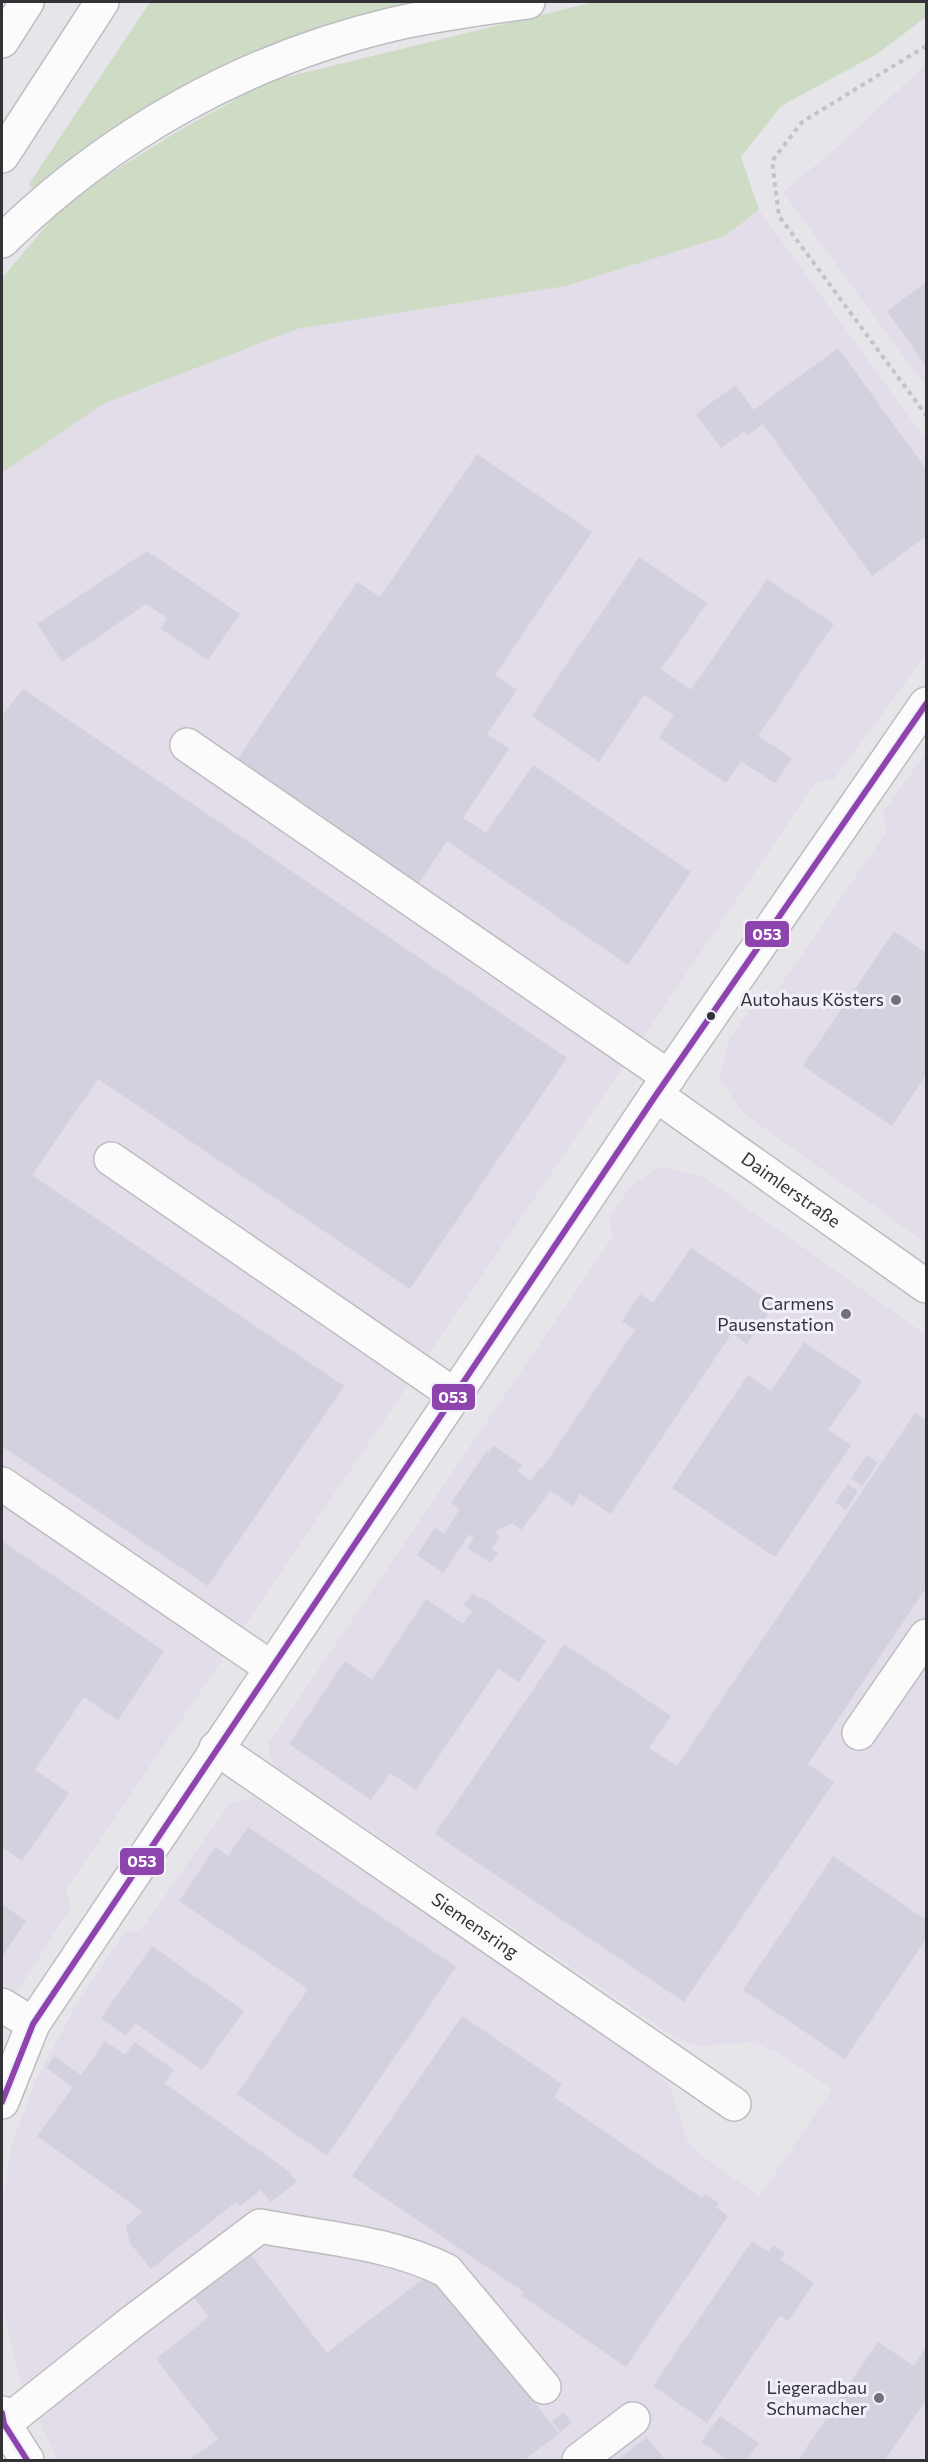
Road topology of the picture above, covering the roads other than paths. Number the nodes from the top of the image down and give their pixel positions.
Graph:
1 (27, 2) edge
2 (102, 2) edge
3 (528, 2) edge
4 (2, 40) edge
5 (2, 156) edge
6 (2, 241) edge
7 (927, 704) edge
8 (188, 746) dead end
9 (663, 1086) junction
10 (111, 1159) dead end
11 (927, 1286) edge
12 (456, 1396) junction
13 (2, 1484) edge
14 (927, 1636) edge
15 (270, 1667) junction
16 (859, 1733) dead end
17 (216, 1748) junction
18 (2, 2005) edge
19 (33, 2024) junction
20 (2, 2102) edge
21 (734, 2104) dead end
22 (544, 2387) dead end
23 (3, 2418) edge
24 (633, 2419) dead end
25 (27, 2460) edge
26 (579, 2460) edge

1 - 4 main road
2 - 5 main road
3 - 6 main road
7 - 9 main road
8 - 9 main road, Daimlerstraße
9 - 11 main road, Daimlerstraße
9 - 12 main road
10 - 12 main road
12 - 15 main road
13 - 15 main road
14 - 16 main road
15 - 17 main road
17 - 19 main road
17 - 21 main road, Siemensring
18 - 19 main road
19 - 20 main road
22 - 23 main road
23 - 25 main road
24 - 26 main road

